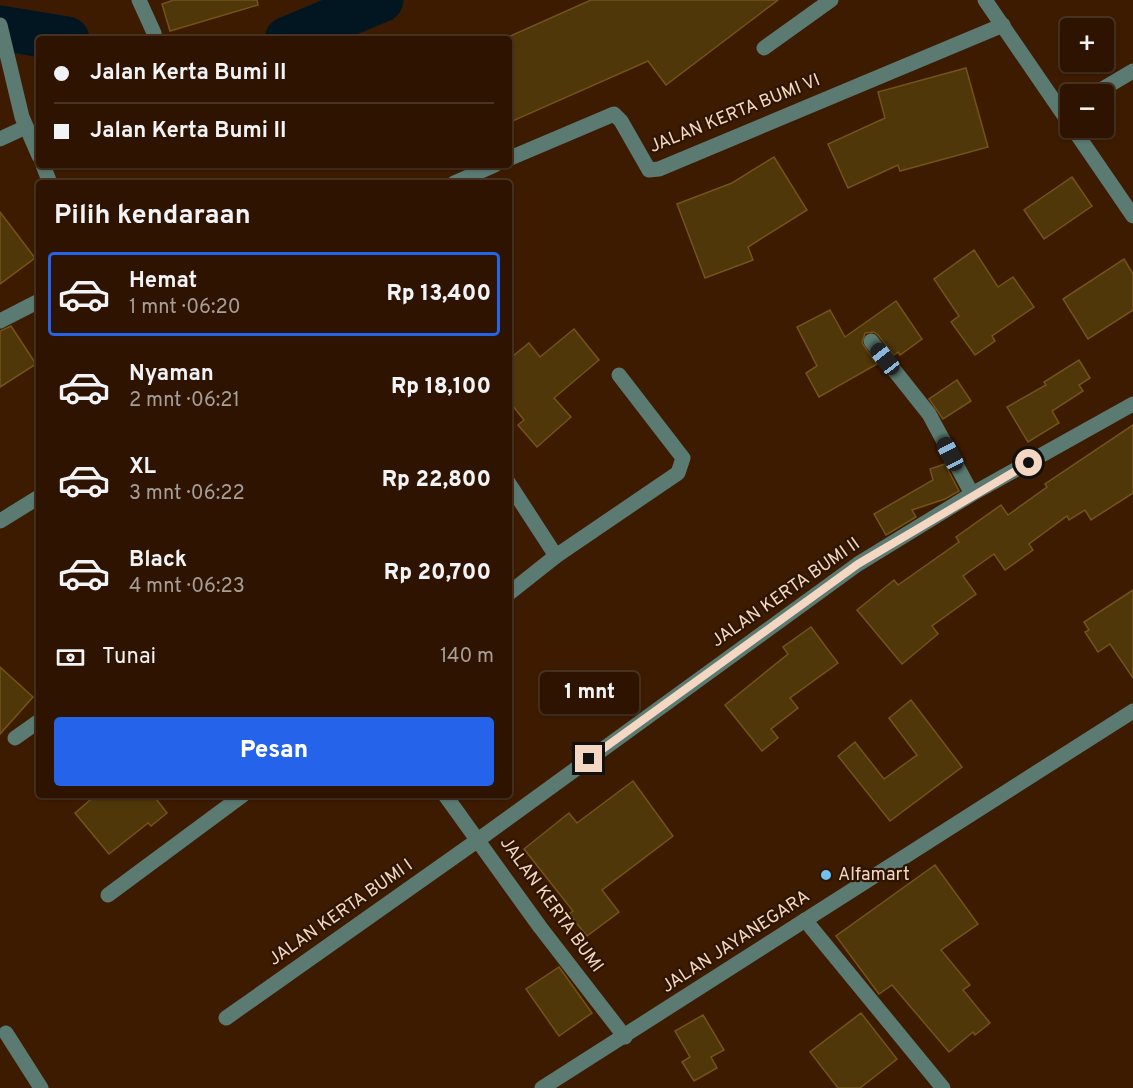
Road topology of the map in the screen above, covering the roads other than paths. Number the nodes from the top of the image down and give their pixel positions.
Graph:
1 (139, 0) edge
2 (831, 0) edge
3 (985, 0) edge
4 (0, 25) edge
5 (1003, 25) junction
6 (154, 33) dead end
7 (764, 48) dead end
8 (1133, 71) edge
9 (1111, 84) edge
10 (1060, 102) edge
11 (24, 122) junction
12 (1084, 138) edge
13 (0, 140) edge
14 (36, 149) edge
15 (512, 157) edge
16 (488, 168) edge
17 (461, 180) edge
18 (1133, 216) edge
19 (36, 303) edge
20 (0, 321) edge
21 (871, 341) dead end
22 (619, 375) dead end
23 (1133, 404) edge
24 (512, 488) edge
25 (972, 494) junction
26 (36, 499) edge
27 (0, 520) edge
28 (556, 556) junction
29 (512, 591) edge
30 (1133, 711) edge
31 (36, 723) edge
32 (15, 738) dead end
33 (239, 798) edge
34 (447, 798) edge
35 (478, 840) junction
36 (108, 895) dead end
37 (805, 920) junction
38 (226, 1018) dead end
39 (6, 1033) dead end
40 (626, 1037) junction
41 (41, 1088) edge
42 (542, 1088) edge
43 (943, 1088) edge

1 - 6 street
2 - 7 street
3 - 5 street
4 - 11 street
5 - 10 street
5 - 15 street, JALAN KERTA BUMI VI
8 - 9 street
11 - 13 street
11 - 14 street
12 - 18 street
16 - 17 street
19 - 20 street
21 - 25 street
22 - 28 street
23 - 25 street, JALAN KERTA BUMI II
24 - 28 street
25 - 35 street, JALAN KERTA BUMI II
26 - 27 street
28 - 29 street
30 - 37 street, JALAN JAYANEGARA
31 - 32 street
33 - 36 street
34 - 35 street, JALAN KERTA BUMI
35 - 38 street, JALAN KERTA BUMI I
35 - 40 street, JALAN KERTA BUMI
37 - 40 street, JALAN JAYANEGARA
37 - 43 street
39 - 41 street
40 - 42 street, JALAN JAYANEGARA

